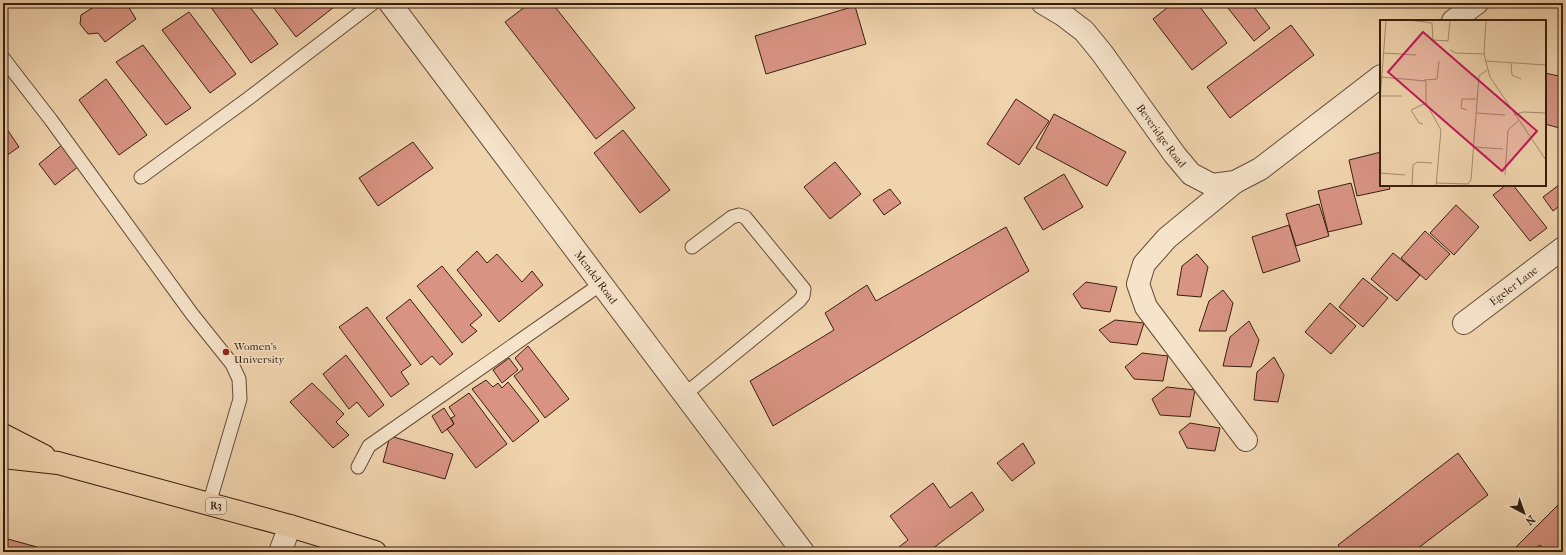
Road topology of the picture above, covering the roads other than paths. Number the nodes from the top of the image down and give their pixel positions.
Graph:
1 (373, 3) edge
2 (390, 3) edge
3 (1043, 3) edge
4 (1477, 3) edge
5 (1067, 9) edge
6 (1454, 20) edge
7 (3, 58) edge
8 (1380, 77) edge
9 (141, 177) dead end
10 (1235, 182) junction
11 (692, 247) dead end
12 (1563, 248) edge
13 (601, 284) junction
14 (1464, 323) dead end
15 (684, 395) junction
16 (3, 435) edge
17 (1246, 440) dead end
18 (3, 457) edge
19 (58, 463) junction
20 (358, 466) dead end
21 (209, 504) junction
22 (290, 526) junction
23 (280, 552) edge
24 (374, 552) edge
25 (803, 552) edge

1 - 9 lane
2 - 13 street, Mendel Road
3 - 5 street, Beveridge Road
4 - 6 street
5 - 10 street, Beveridge Road
7 - 21 lane
8 - 10 street, Beveridge Road
10 - 17 street
11 - 15 lane
12 - 14 street, Egeler Lane
13 - 15 street, Mendel Road
13 - 20 lane
15 - 25 street, Mendel Road
16 - 19 highway, R3
18 - 19 highway, R3
19 - 21 highway, R3
21 - 22 highway, R3
22 - 23 street
22 - 24 highway, R3

